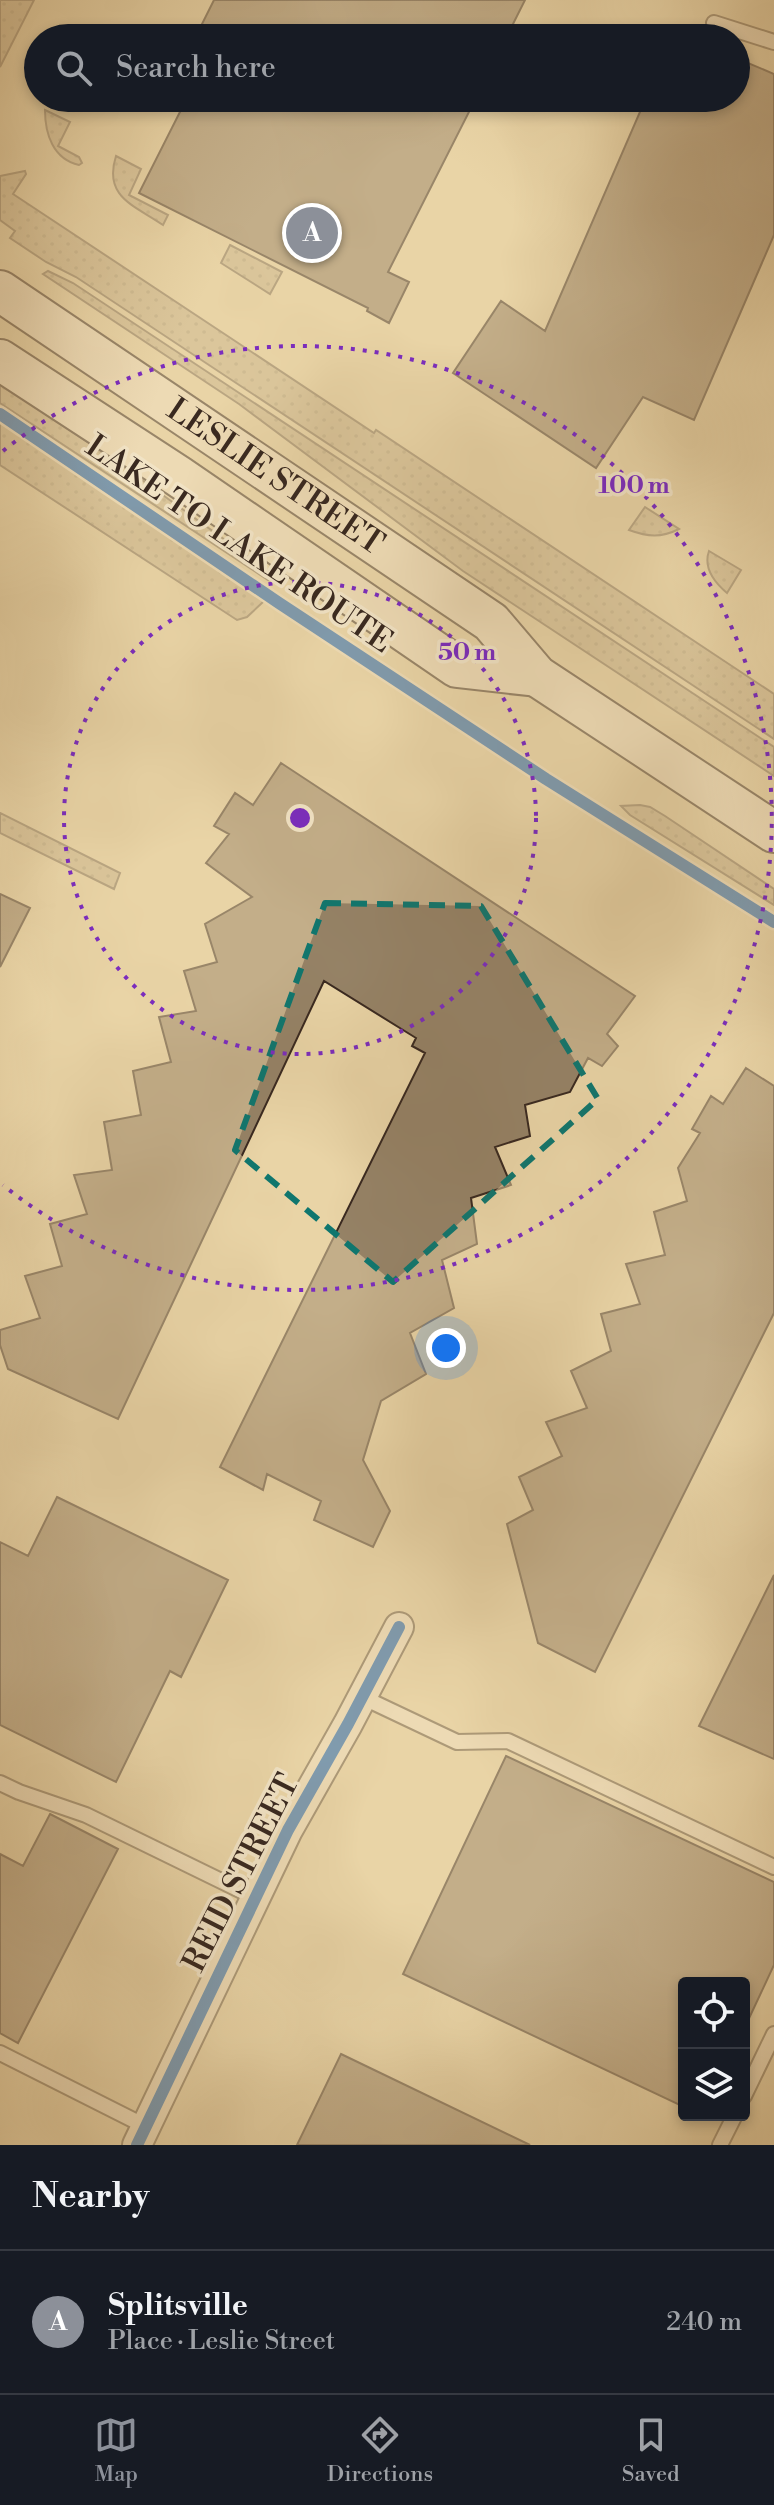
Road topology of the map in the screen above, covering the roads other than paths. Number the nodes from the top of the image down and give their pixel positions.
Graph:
1 (714, 23) dead end
2 (717, 24) edge
3 (750, 34) edge
4 (774, 42) edge
5 (0, 291) edge
6 (0, 360) edge
7 (537, 676) junction
8 (774, 832) edge
9 (399, 1627) dead end
10 (362, 1697) junction
11 (0, 1783) edge
12 (774, 1867) edge
13 (256, 1898) junction
14 (774, 2034) edge
15 (0, 2053) edge
16 (750, 2084) edge
17 (732, 2121) edge
18 (141, 2136) edge
19 (720, 2145) edge

1 - 2 lane
3 - 4 lane
5 - 7 main road, LESLIE STREET
6 - 7 main road, LESLIE STREET
7 - 8 main road, LESLIE STREET
9 - 10 street, REID STREET
10 - 12 lane
10 - 13 street, REID STREET
11 - 13 lane
13 - 18 street, REID STREET
14 - 16 lane
15 - 18 lane
17 - 19 lane

